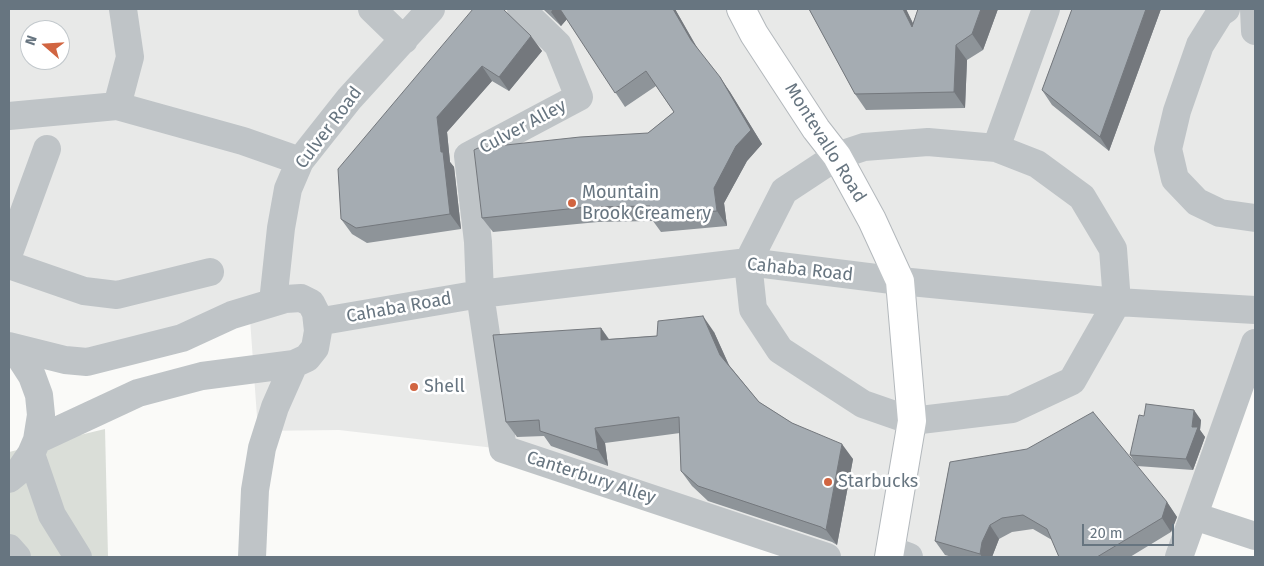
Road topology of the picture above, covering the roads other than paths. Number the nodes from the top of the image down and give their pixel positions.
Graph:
1 (123, 9) edge
2 (372, 9) edge
3 (431, 9) edge
4 (521, 9) edge
5 (741, 9) edge
6 (1046, 9) edge
7 (1226, 9) edge
8 (1254, 9) edge
9 (1255, 31) edge
10 (404, 40) junction
11 (117, 106) junction
12 (9, 116) edge
13 (996, 148) junction
14 (46, 149) dead end
15 (837, 156) junction
16 (300, 161) junction
17 (1255, 218) edge
18 (9, 253) edge
19 (748, 262) junction
20 (9, 265) edge
21 (210, 272) dead end
22 (900, 281) junction
23 (480, 294) junction
24 (273, 302) junction
25 (1118, 302) junction
26 (1255, 310) edge
27 (318, 322) junction
28 (1255, 343) edge
29 (9, 347) edge
30 (294, 364) junction
31 (912, 421) junction
32 (34, 447) junction
33 (9, 479) edge
34 (1194, 516) junction
35 (1255, 536) edge
36 (9, 548) edge
37 (896, 555) edge
38 (18, 557) edge
39 (78, 557) edge
40 (252, 557) edge
41 (827, 557) edge
42 (1179, 557) edge

1 - 11 street
2 - 10 street
3 - 10 street, Culver Road
4 - 23 street, Culver Alley
5 - 15 main road, Montevallo Road
6 - 13 street
7 - 17 street
8 - 9 street
10 - 16 street, Culver Road
11 - 12 street
11 - 16 street
13 - 15 street
13 - 25 street
14 - 18 street
15 - 19 street
15 - 22 main road, Montevallo Road
16 - 24 street, Culver Road
19 - 22 street, Cahaba Road
19 - 23 street, Cahaba Road
19 - 31 street
20 - 21 street
22 - 25 street, Cahaba Road
22 - 31 main road, Montevallo Road
23 - 27 street, Cahaba Road
23 - 41 street, Canterbury Alley
24 - 27 street
24 - 29 street
25 - 26 street, Cahaba Road
25 - 31 street
27 - 30 street
28 - 34 street
29 - 32 street
30 - 32 street
30 - 40 street
31 - 37 main road, Montevallo Road
32 - 33 street
32 - 39 street
34 - 35 street
34 - 42 street
36 - 38 street

